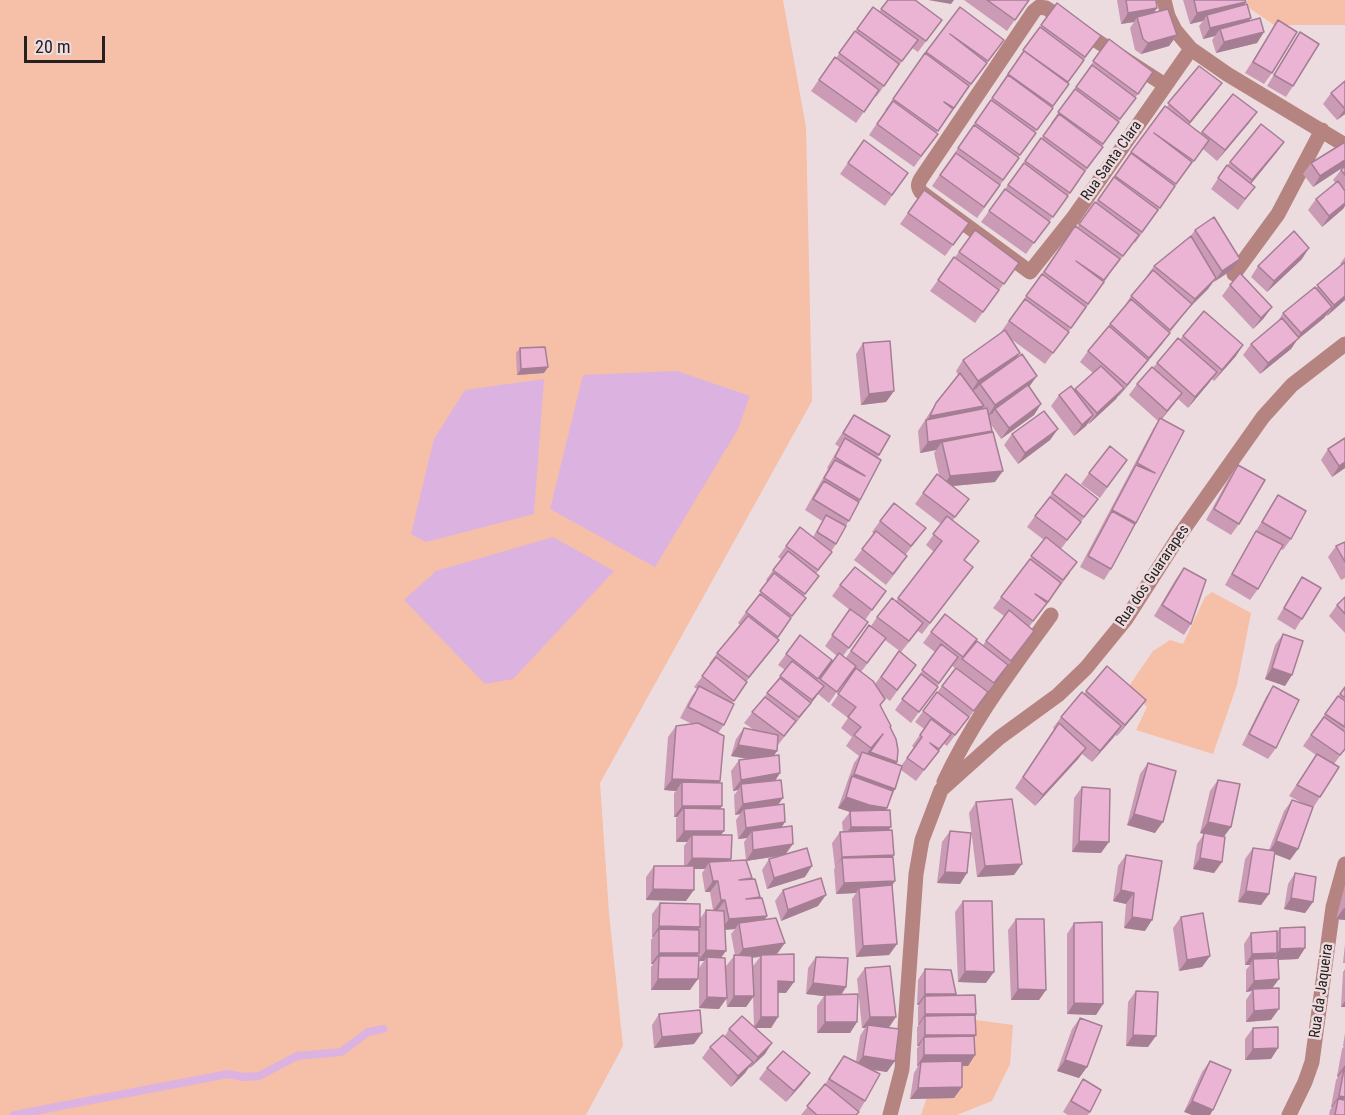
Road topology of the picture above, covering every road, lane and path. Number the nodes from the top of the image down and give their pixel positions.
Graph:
1 (1164, 0) edge
2 (1191, 49) junction
3 (1166, 85) junction
4 (1322, 130) junction
5 (1345, 145) edge
6 (1234, 274) edge
7 (1345, 344) edge
8 (1051, 615) edge
9 (941, 790) junction
10 (1345, 864) edge
11 (890, 1115) edge
12 (1289, 1115) edge

1 - 2 street
2 - 3 street, Rua Santa Clara
2 - 4 street
3 - 3 street, Rua Santa Clara
4 - 5 street
4 - 6 street
7 - 9 street, Rua dos Guararapes
8 - 9 street
9 - 11 street, Rua dos Guararapes
10 - 12 street, Rua da Jaqueira

